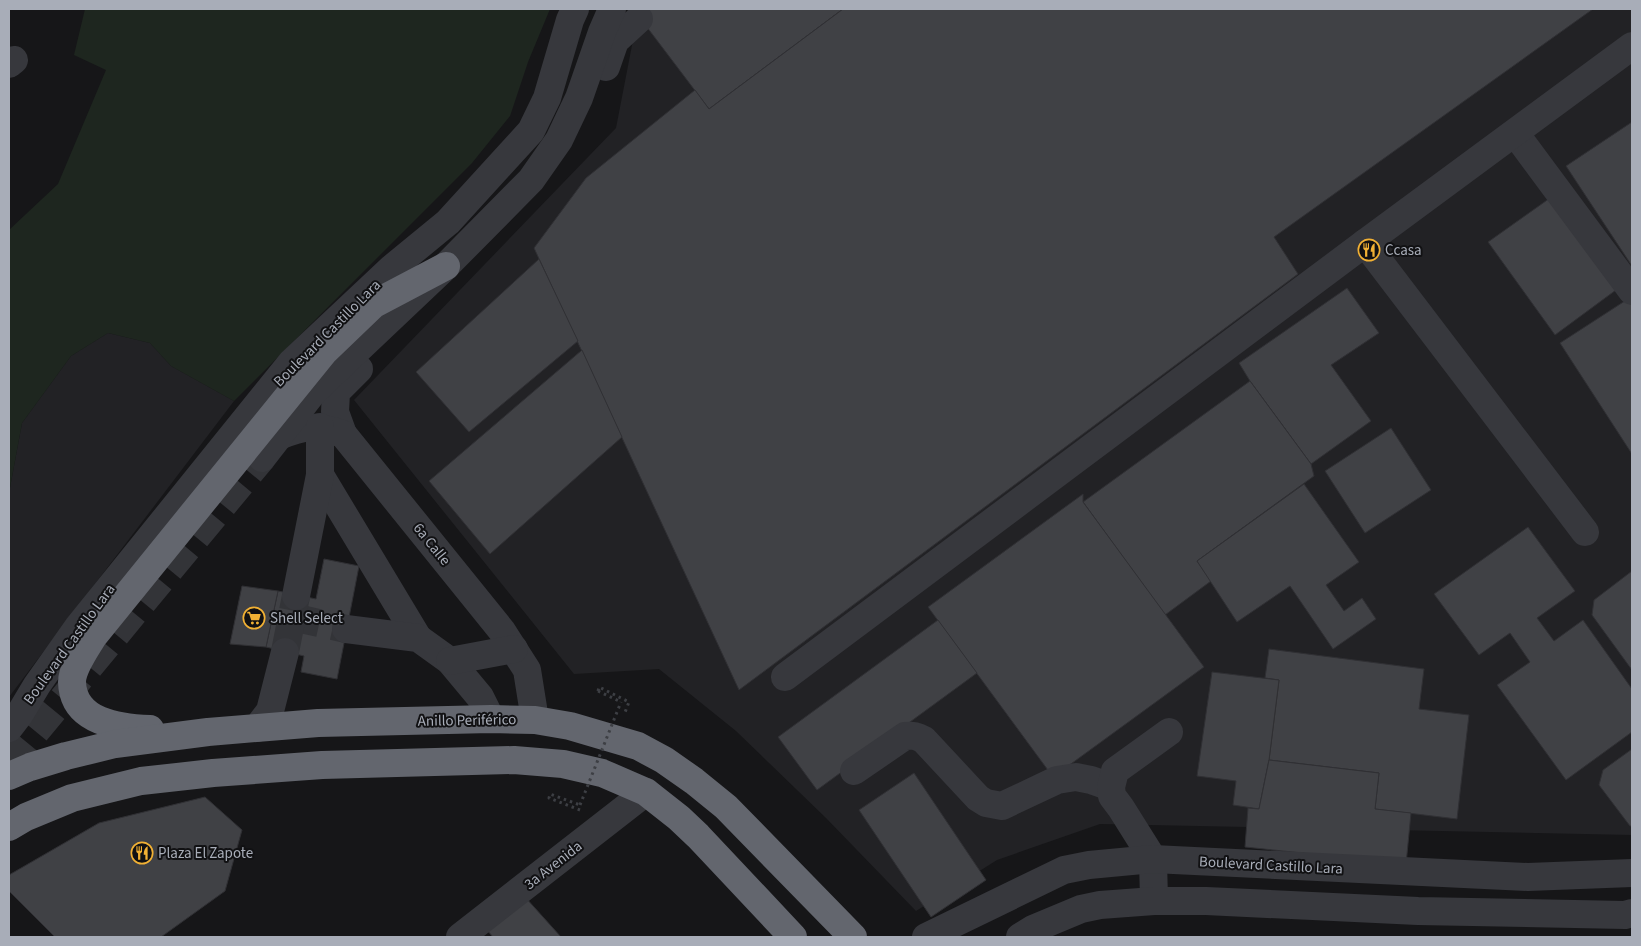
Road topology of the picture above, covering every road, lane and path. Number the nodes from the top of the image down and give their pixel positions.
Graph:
1 (575, 9) edge
2 (612, 9) edge
3 (639, 19) dead end
4 (1632, 46) edge
5 (1515, 133) junction
6 (1365, 243) junction
7 (446, 266) junction
8 (1632, 292) edge
9 (331, 430) junction
10 (278, 436) junction
11 (262, 458) tunnel mouth
12 (320, 475) junction
13 (1585, 532) dead end
14 (296, 596) tunnel mouth
15 (346, 629) tunnel mouth
16 (418, 638) junction
17 (514, 649) junction
18 (285, 652) tunnel mouth
19 (450, 661) junction
20 (785, 677) dead end
21 (622, 700) junction
22 (491, 719) junction
23 (535, 720) junction
24 (9, 728) edge
25 (257, 728) junction
26 (208, 732) junction
27 (1169, 732) dead end
28 (854, 771) dead end
29 (9, 776) edge
30 (1111, 787) junction
31 (646, 792) junction
32 (580, 810) dead end
33 (9, 827) edge
34 (1153, 859) junction
35 (1629, 874) edge
36 (1154, 901) junction
37 (1629, 914) edge
38 (475, 933) edge
39 (793, 937) edge
40 (853, 937) edge
41 (926, 937) edge
42 (1020, 937) edge

1 - 24 street, Boulevard Castillo Lara
2 - 7 street
3 - 9 street
4 - 5 street
5 - 6 street
5 - 8 street
6 - 13 street
6 - 20 street
7 - 10 street
7 - 26 highway
9 - 10 street
9 - 12 street
9 - 17 street, 6a Calle
10 - 11 street
12 - 14 street
12 - 16 street
15 - 16 street
16 - 19 street
17 - 19 street
17 - 23 street, 6a Calle
18 - 25 street
19 - 22 street
21 - 21 path
21 - 32 path, bridge
22 - 23 highway, Anillo Periférico
22 - 25 highway, Anillo Periférico
23 - 40 highway, Anillo Periférico
25 - 26 highway, Anillo Periférico
26 - 29 highway, Anillo Periférico
27 - 30 street
28 - 30 street
30 - 34 street
31 - 33 highway
31 - 38 street, 3a Avenida
31 - 39 highway
34 - 35 street, Boulevard Castillo Lara
34 - 36 street
34 - 41 street, Boulevard Castillo Lara
35 - 37 street
36 - 37 street
36 - 42 street

